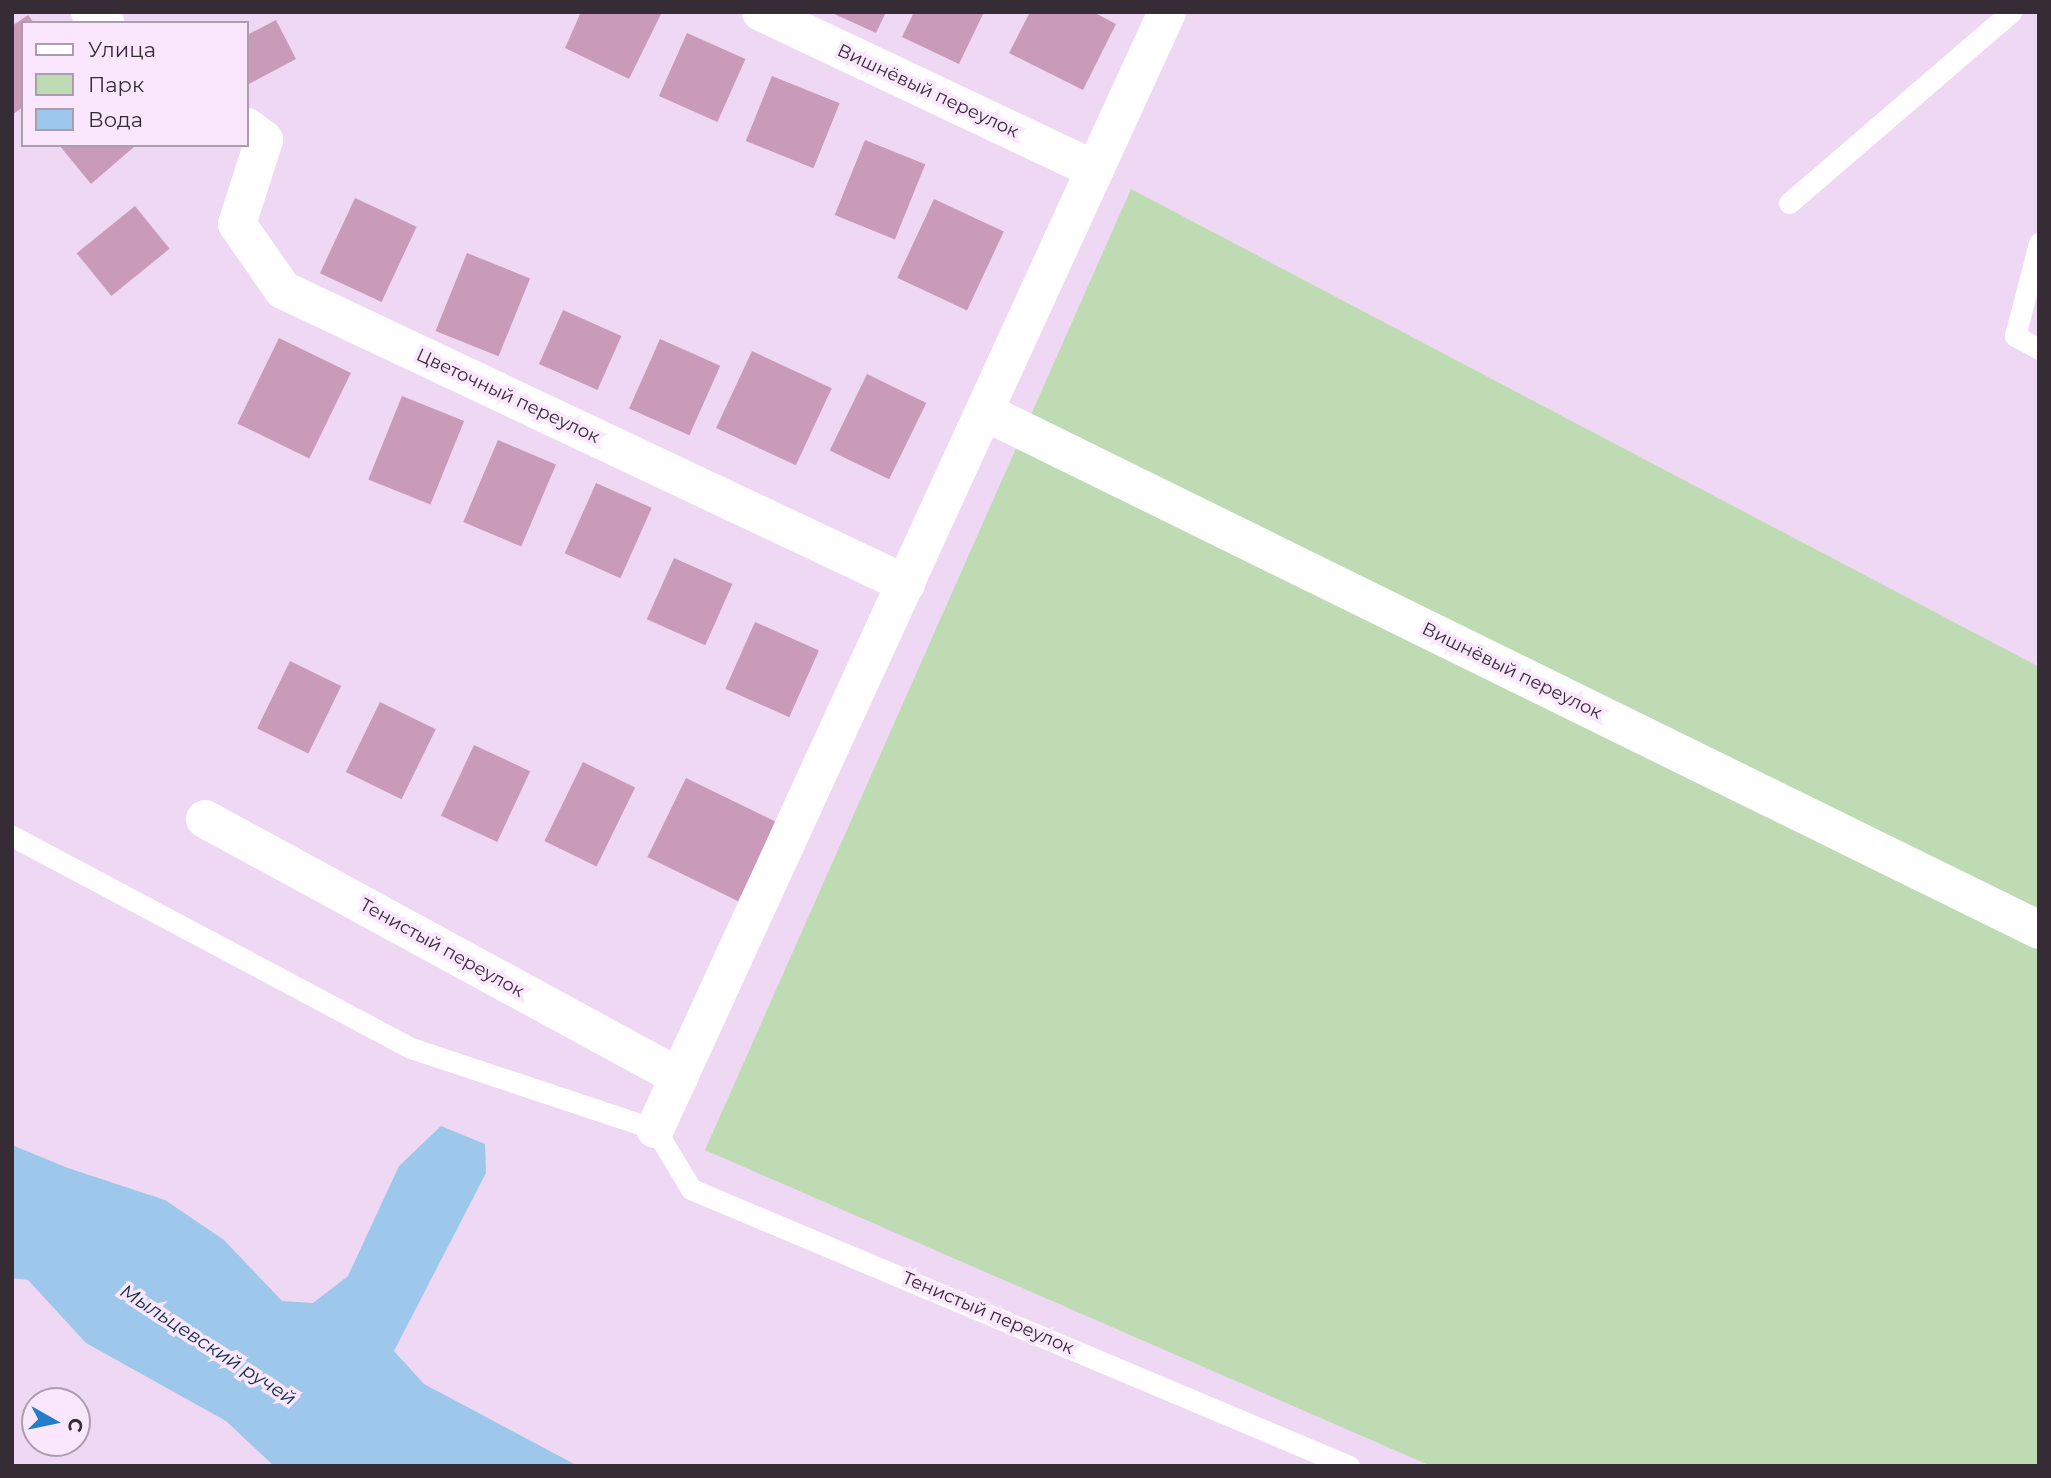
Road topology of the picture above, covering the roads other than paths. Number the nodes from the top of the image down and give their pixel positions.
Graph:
1 (761, 12) edge
2 (1167, 12) edge
3 (2011, 12) edge
4 (248, 128) edge
5 (1095, 170) junction
6 (1790, 203) dead end
7 (2039, 243) edge
8 (2039, 349) edge
9 (985, 412) junction
10 (906, 584) junction
11 (205, 818) dead end
12 (12, 836) edge
13 (2039, 930) edge
14 (679, 1077) junction
15 (655, 1129) junction
16 (1349, 1466) edge

1 - 5 street, Вишнёвый переулок
2 - 5 street
3 - 6 lane
4 - 10 street, Цветочный переулок
5 - 9 street
7 - 8 lane
9 - 10 street
9 - 13 street, Вишнёвый переулок
10 - 14 street
11 - 14 street, Тенистый переулок
12 - 15 lane
14 - 15 street
15 - 16 lane, Тенистый переулок

